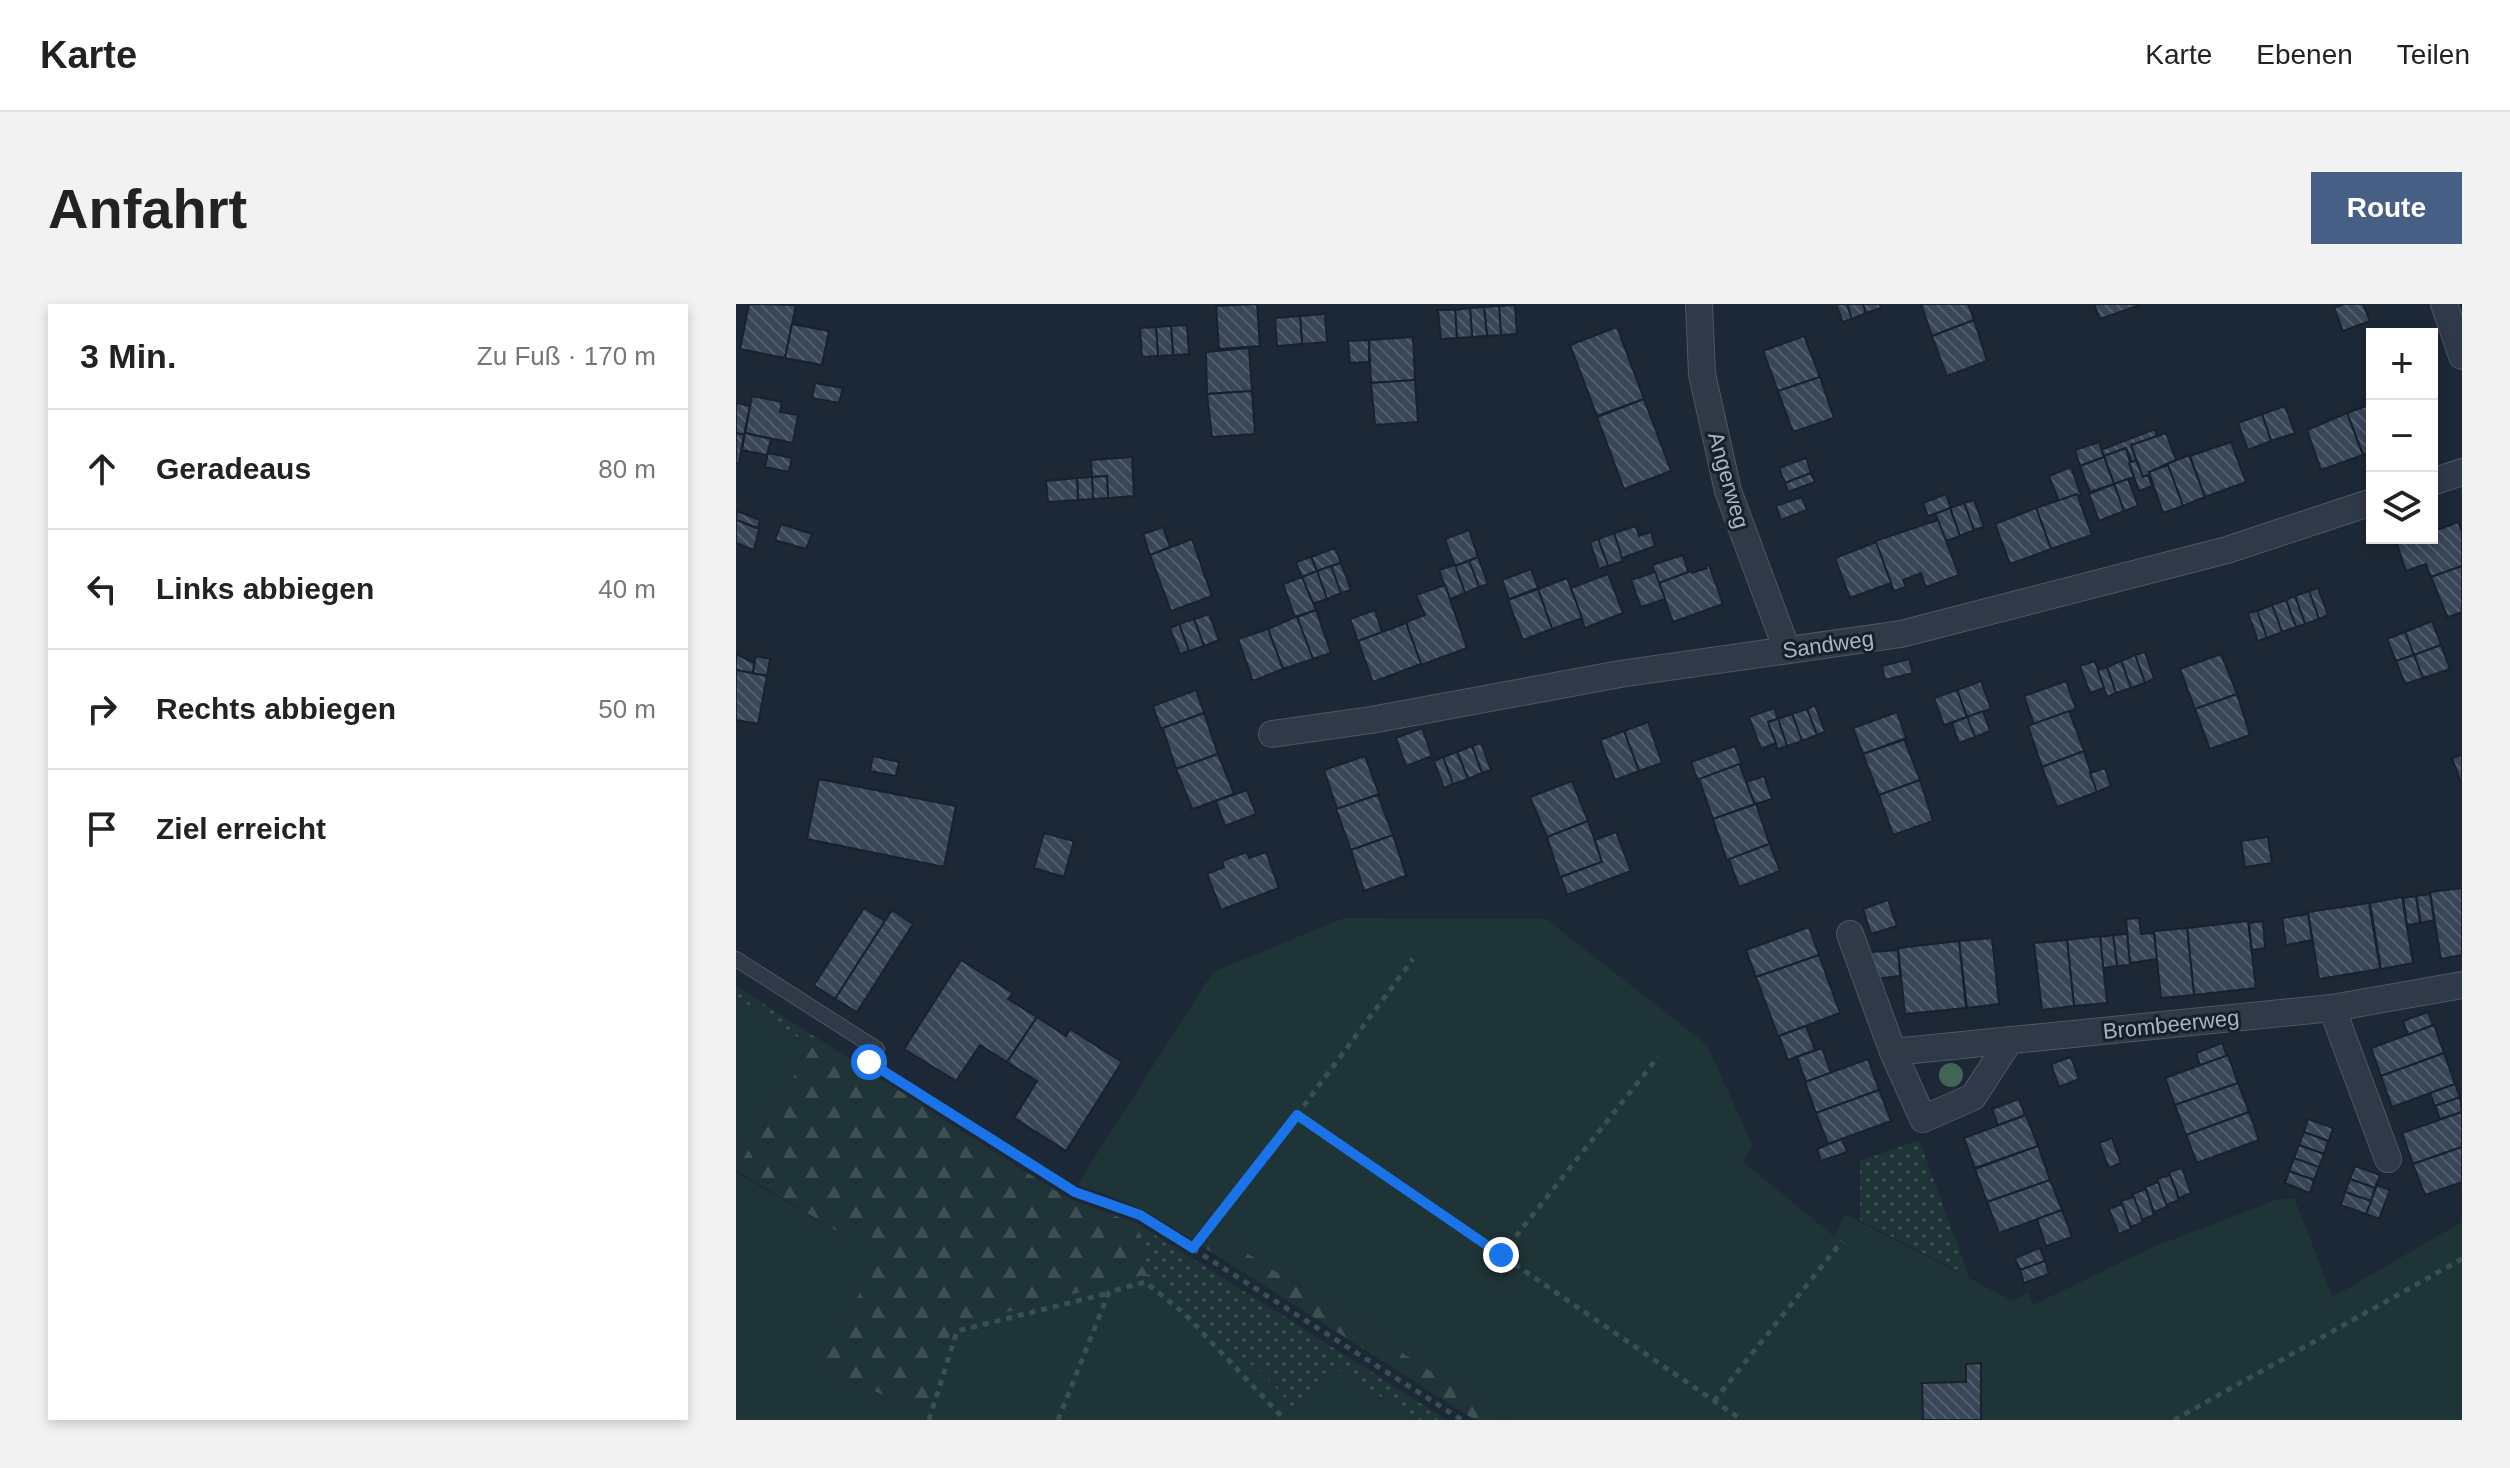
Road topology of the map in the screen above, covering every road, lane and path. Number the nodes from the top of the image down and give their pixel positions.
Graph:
1 (1699, 304) edge
2 (2444, 304) edge
3 (2462, 356) edge
4 (2462, 472) edge
5 (2438, 480) edge
6 (2366, 504) edge
7 (1787, 650) junction
8 (1272, 734) dead end
9 (1850, 934) dead end
10 (736, 959) edge
11 (1413, 959) dead end
12 (2462, 985) edge
13 (2332, 1008) junction
14 (2010, 1040) junction
15 (1893, 1052) junction
16 (873, 1056) joint
17 (1658, 1057) dead end
18 (1297, 1115) junction
19 (2388, 1159) dead end
20 (1842, 1241) dead end
21 (1193, 1248) junction
22 (1501, 1255) junction
23 (2462, 1259) edge
24 (1109, 1292) junction
25 (1714, 1401) junction
26 (929, 1420) edge
27 (1058, 1420) edge
28 (1285, 1420) edge
29 (1462, 1420) edge
30 (1742, 1420) edge
31 (2174, 1420) edge

1 - 7 street, Angerweg
2 - 3 street
4 - 5 street
6 - 7 street, Sandweg
7 - 8 street, Sandweg
9 - 15 street
10 - 16 lane
11 - 18 path
12 - 13 street, Brombeerweg
13 - 14 street, Brombeerweg
13 - 19 street
14 - 15 street, Brombeerweg
14 - 15 street
16 - 21 path
17 - 22 path
18 - 21 path
18 - 22 path
20 - 25 path
21 - 29 path
22 - 25 path
23 - 31 path
24 - 26 path
24 - 27 path
24 - 28 path
25 - 30 path

